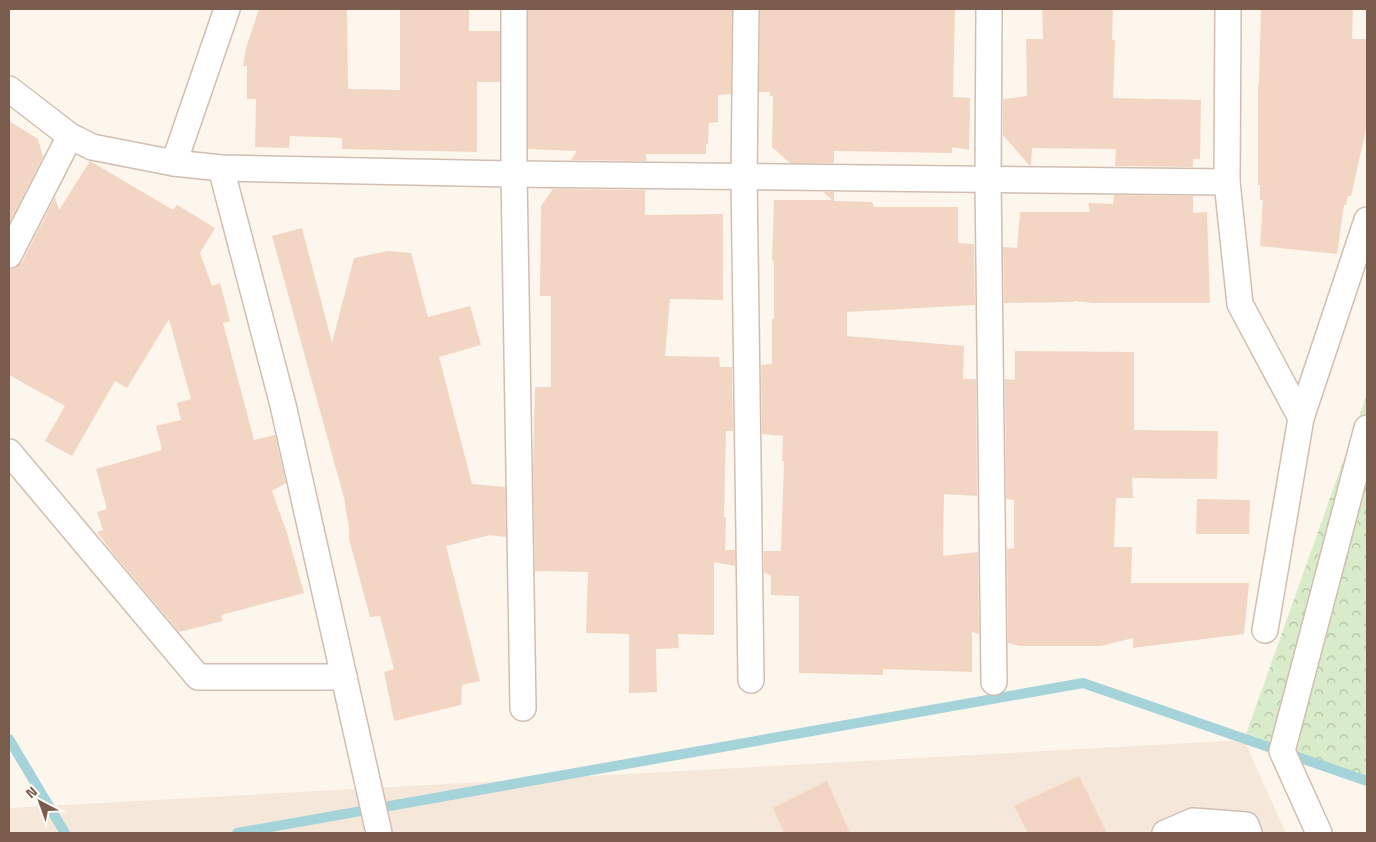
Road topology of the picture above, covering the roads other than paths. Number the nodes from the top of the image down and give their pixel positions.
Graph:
1 (227, 9) edge
2 (514, 9) edge
3 (746, 9) edge
4 (989, 9) edge
5 (1228, 9) edge
6 (9, 89) edge
7 (70, 136) junction
8 (174, 163) junction
9 (220, 168) junction
10 (514, 174) junction
11 (744, 177) junction
12 (988, 179) junction
13 (1227, 182) junction
14 (1367, 220) edge
15 (9, 255) edge
16 (1301, 418) junction
17 (1367, 428) edge
18 (9, 452) edge
19 (1265, 630) dead end
20 (344, 677) junction
21 (751, 680) dead end
22 (994, 682) dead end
23 (523, 708) dead end
24 (379, 833) edge
25 (1165, 833) edge
26 (1250, 833) edge
27 (1319, 833) edge

1 - 8 street
2 - 10 street
3 - 11 street
4 - 12 street
5 - 13 street
6 - 7 street
7 - 8 street
7 - 15 street
8 - 9 street
9 - 10 street
9 - 20 street
10 - 11 street
10 - 23 street
11 - 12 street
11 - 21 street
12 - 13 street
12 - 22 street
13 - 16 street
14 - 16 street
16 - 19 street
17 - 27 street
18 - 20 street
20 - 24 street
25 - 26 street

